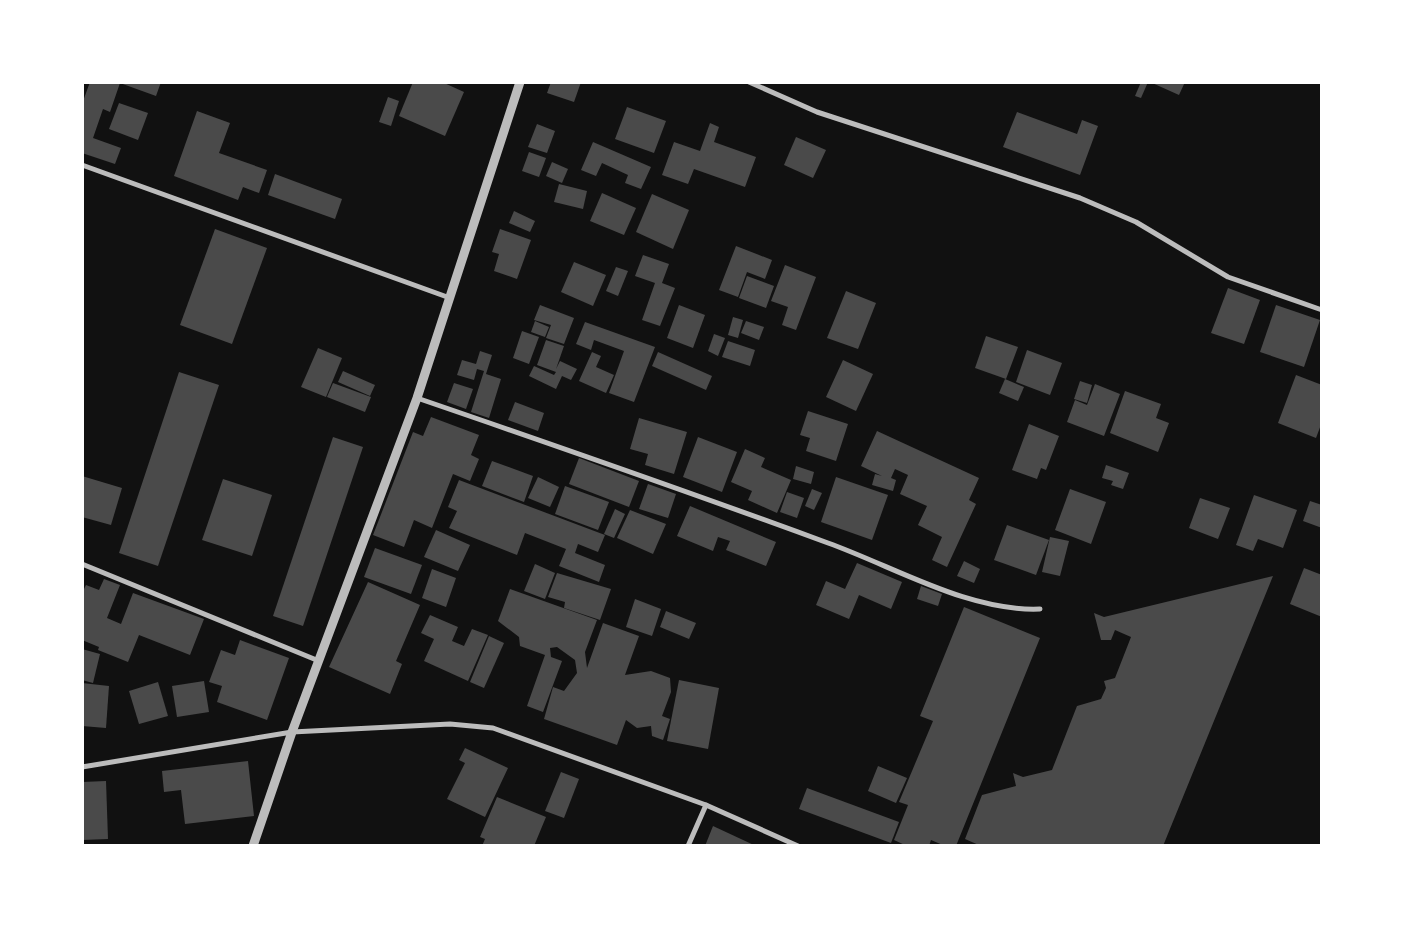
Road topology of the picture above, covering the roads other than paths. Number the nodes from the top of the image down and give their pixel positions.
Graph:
1 (520, 82) edge
2 (749, 82) edge
3 (82, 165) edge
4 (450, 298) junction
5 (1322, 310) edge
6 (417, 398) junction
7 (82, 564) edge
8 (1040, 609) dead end
9 (320, 662) junction
10 (292, 732) junction
11 (82, 767) edge
12 (706, 805) junction
13 (253, 846) edge
14 (688, 846) edge
15 (798, 846) edge

1 - 4 street
2 - 5 street
3 - 4 street
4 - 6 street
6 - 8 street
6 - 9 street
7 - 9 street
9 - 10 street
10 - 11 street
10 - 12 street
10 - 13 street
12 - 14 street
12 - 15 street

